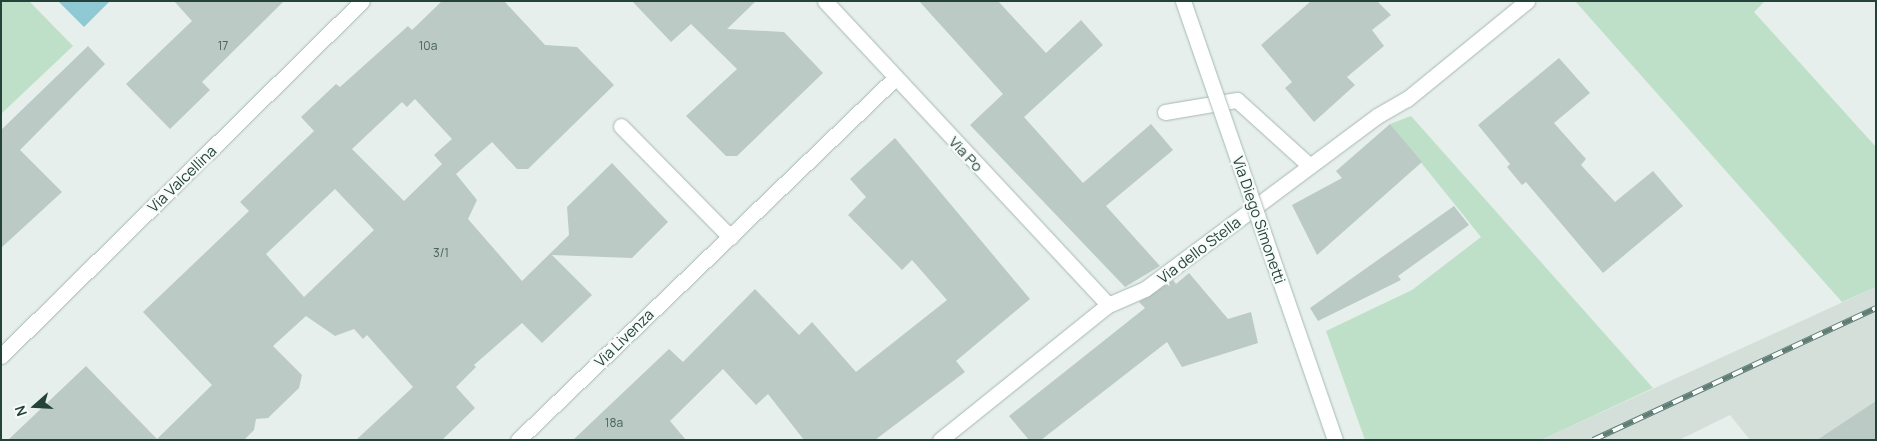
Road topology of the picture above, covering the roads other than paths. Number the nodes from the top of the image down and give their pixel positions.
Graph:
1 (362, 1) edge
2 (825, 1) edge
3 (1183, 1) edge
4 (1527, 1) edge
5 (895, 78) junction
6 (1165, 112) dead end
7 (621, 126) dead end
8 (1310, 166) junction
9 (730, 237) junction
10 (1108, 305) junction
11 (1, 356) edge
12 (518, 440) edge
13 (940, 440) edge
14 (1335, 440) edge

1 - 11 street, Via Valcellina
2 - 5 street, Via Po
3 - 14 street, Via Diego Simonetti, bridge
4 - 8 street, Via dello Stella
5 - 9 street, Via Livenza
5 - 10 street, Via Po
6 - 8 street
7 - 9 street
8 - 10 street, Via dello Stella
9 - 12 street, Via Livenza
10 - 13 street, Via dello Stella

